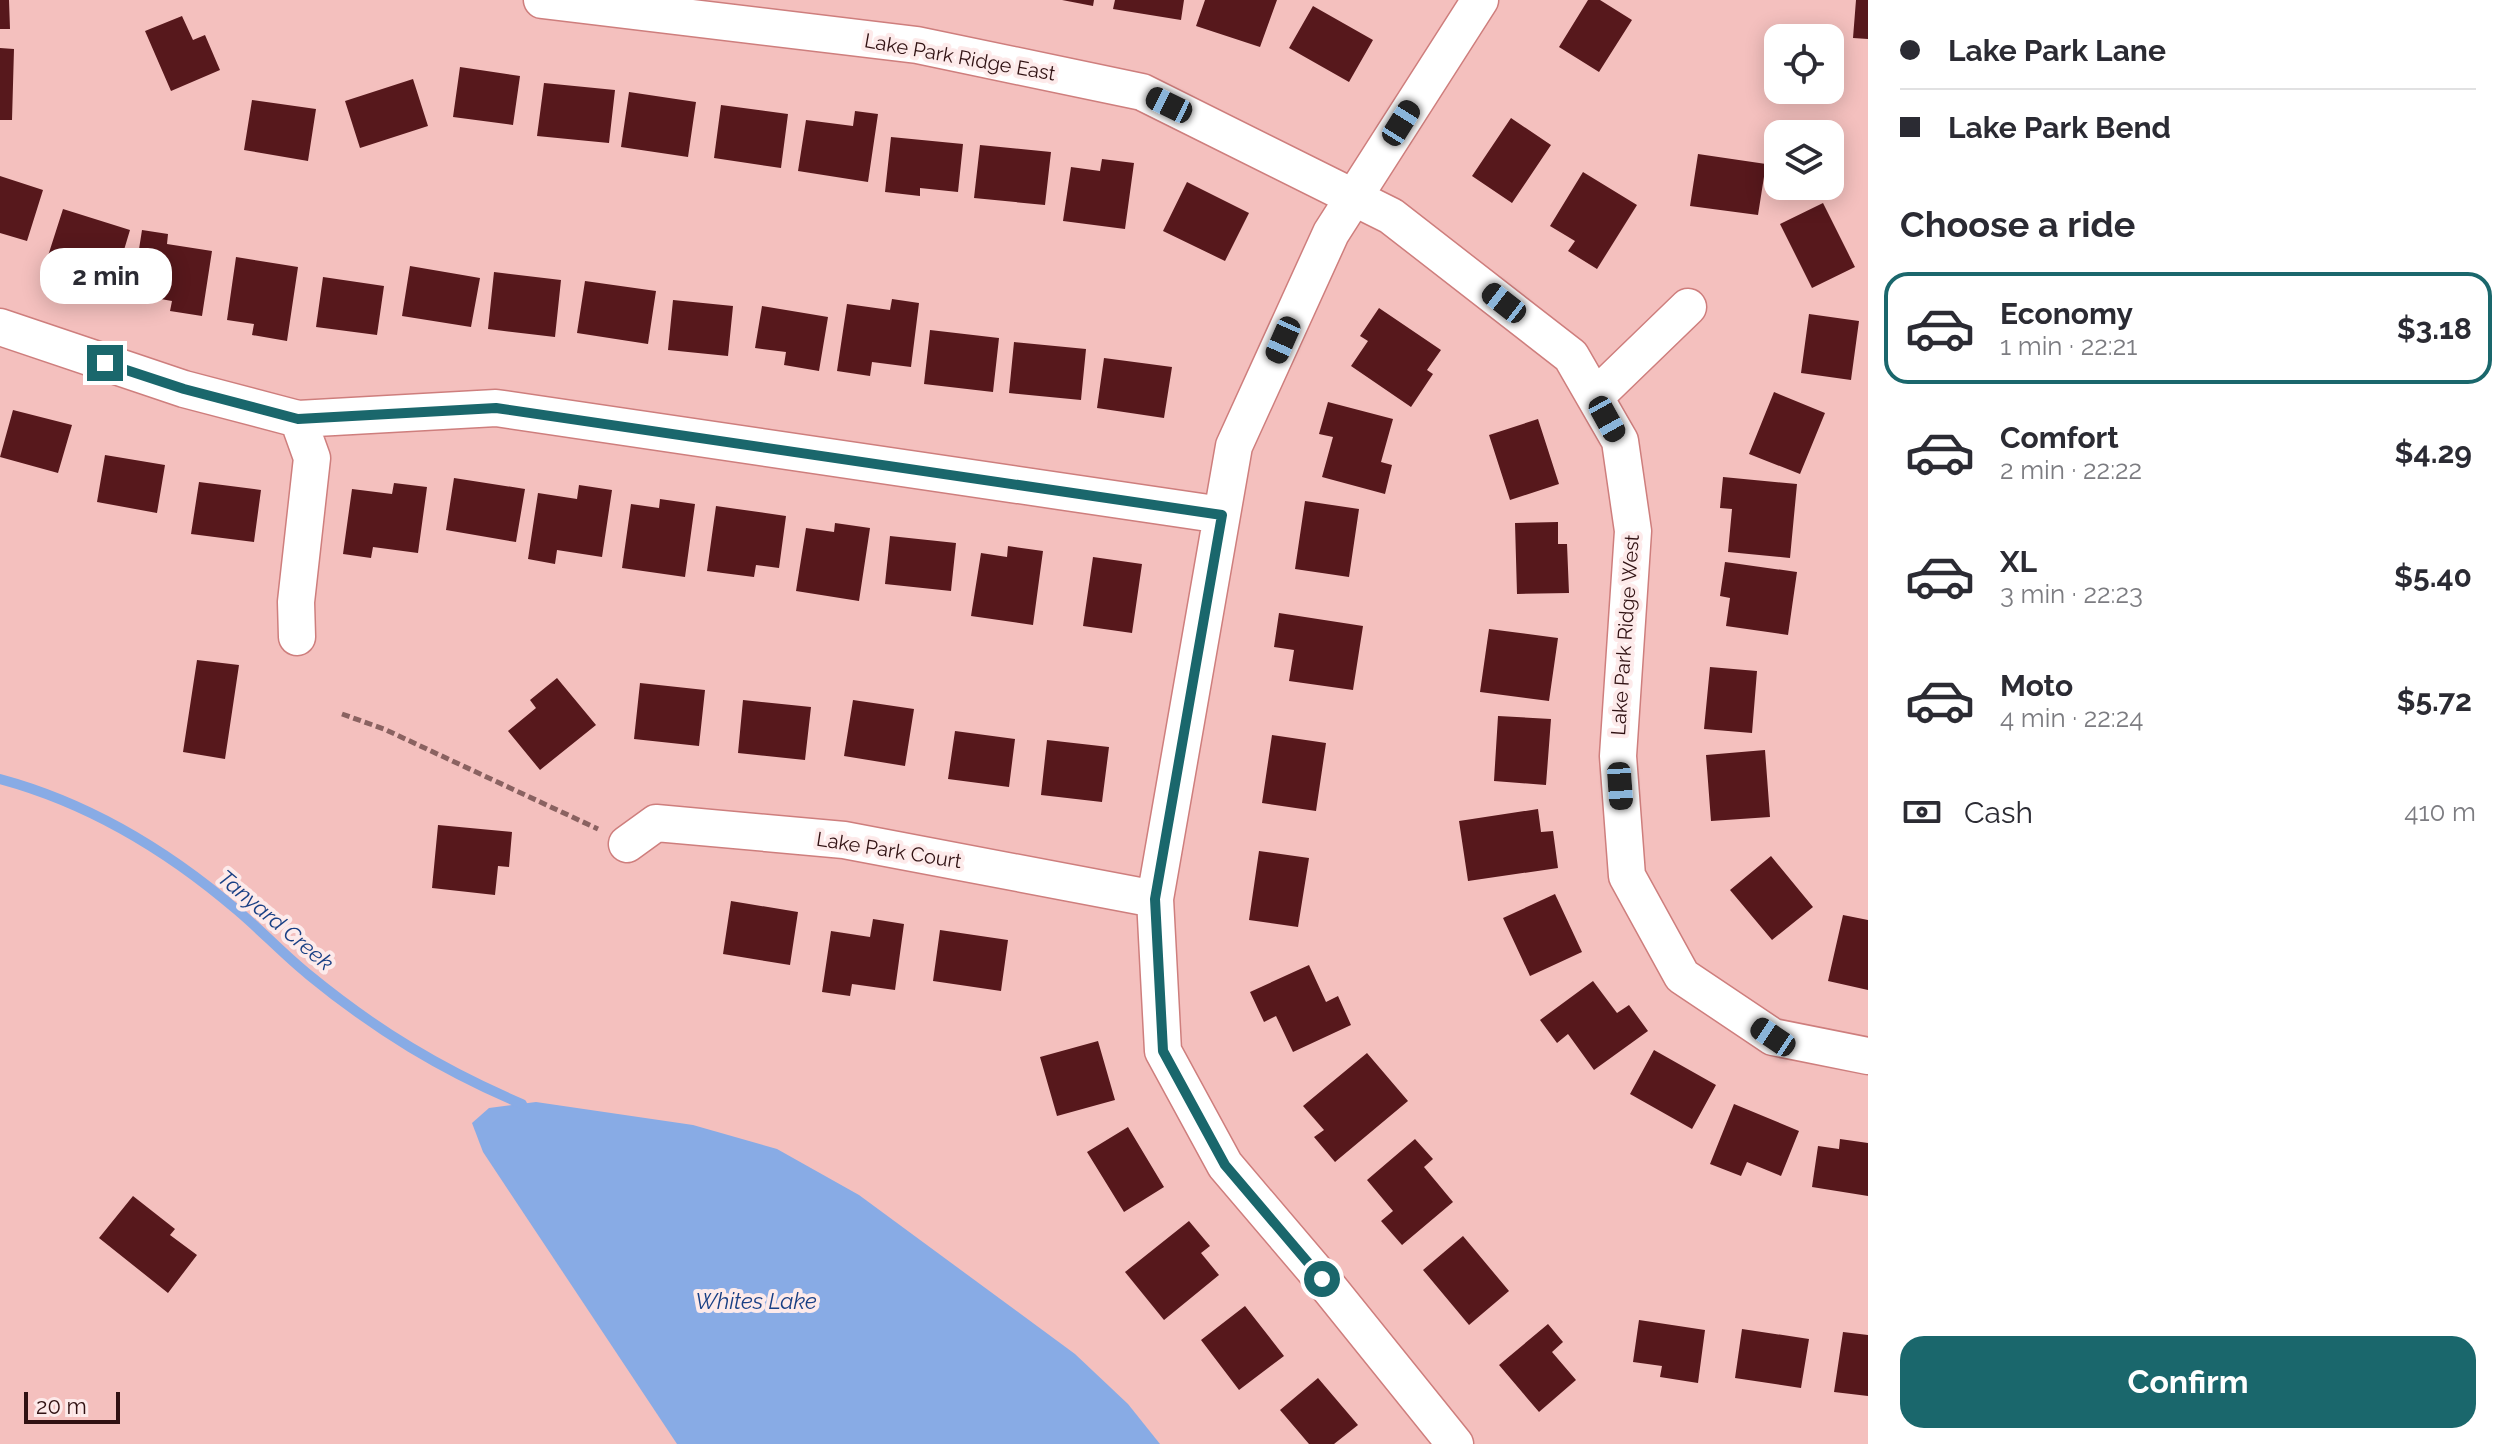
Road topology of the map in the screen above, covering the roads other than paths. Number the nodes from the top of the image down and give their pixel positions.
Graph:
1 (542, 0) edge
2 (1480, 0) edge
3 (1354, 197) junction
4 (1688, 307) dead end
5 (0, 327) edge
6 (1595, 397) junction
7 (298, 419) junction
8 (1222, 515) junction
9 (297, 637) dead end
10 (627, 844) road end
11 (1155, 899) junction
12 (1868, 1056) edge
13 (1455, 1444) edge

1 - 3 street, Lake Park Ridge East
2 - 3 street
3 - 6 street, Lake Park Ridge West
3 - 8 street
4 - 6 street
5 - 7 street
6 - 12 street, Lake Park Ridge West
7 - 8 street
7 - 9 street
8 - 11 street
10 - 11 street, Lake Park Court
11 - 13 street

